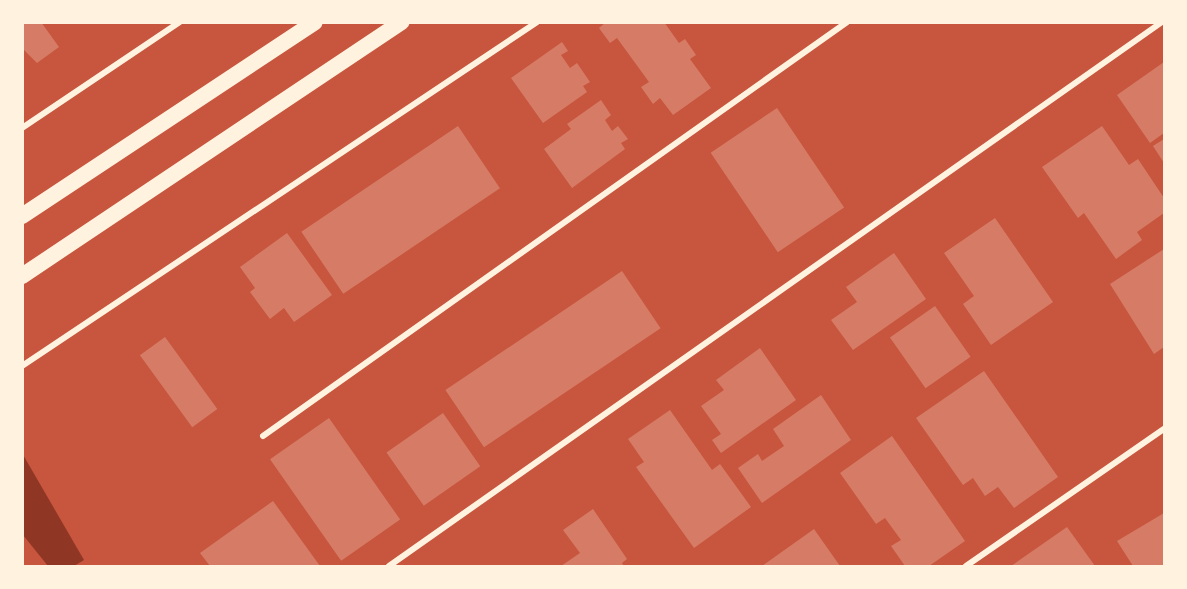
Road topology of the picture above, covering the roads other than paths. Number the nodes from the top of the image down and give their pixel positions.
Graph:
1 (180, 22) edge
2 (315, 22) edge
3 (402, 22) edge
4 (537, 22) edge
5 (847, 22) edge
6 (1162, 22) edge
7 (22, 128) edge
8 (22, 216) edge
9 (22, 276) edge
10 (22, 366) edge
11 (1164, 429) edge
12 (263, 436) dead end
13 (389, 567) edge
14 (966, 567) edge

1 - 7 street
2 - 8 highway
3 - 9 highway
4 - 10 street
5 - 12 street
6 - 13 street
11 - 14 street

